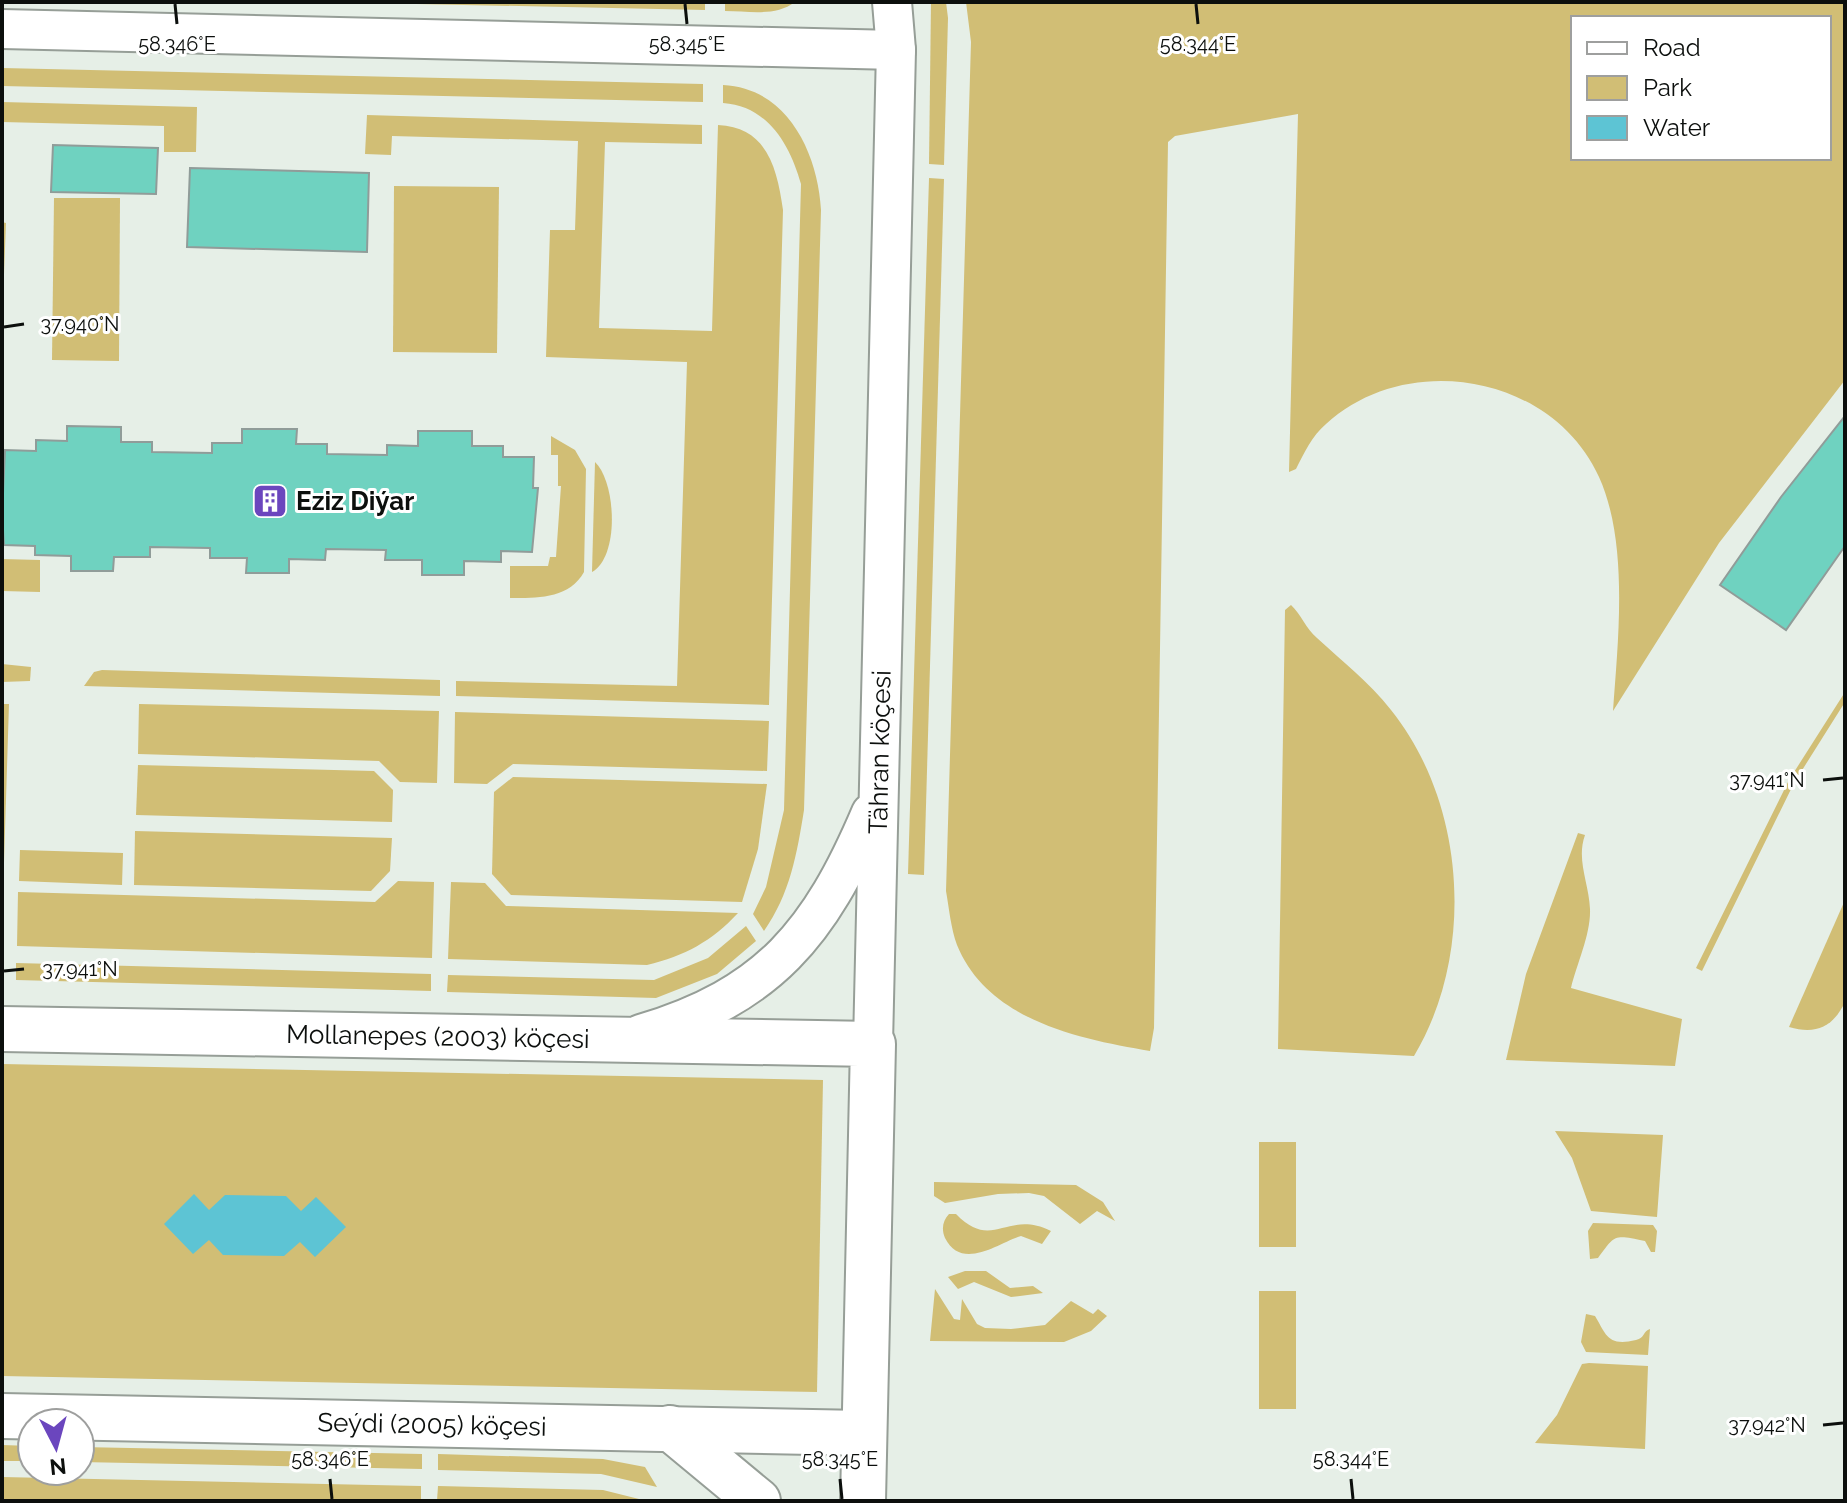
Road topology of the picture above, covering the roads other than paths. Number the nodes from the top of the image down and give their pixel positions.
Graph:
1 (892, 2) edge
2 (2, 29) edge
3 (896, 50) junction
4 (879, 795) junction
5 (2, 1029) edge
6 (624, 1039) junction
7 (873, 1044) junction
8 (2, 1416) edge
9 (670, 1428) junction
10 (863, 1433) junction
11 (758, 1501) edge
12 (863, 1501) edge

1 - 3 street, Tähran köçesi
2 - 3 street
3 - 4 street, Tähran köçesi
4 - 6 street
4 - 7 street, Tähran köçesi
5 - 6 street, Mollanepes (2003) köçesi
6 - 7 street, Mollanepes (2003) köçesi
7 - 10 street, Tähran köçesi
8 - 9 street, Seýdi (2005) köçesi
9 - 10 street, Seýdi (2005) köçesi
9 - 11 street
10 - 12 street, Tähran köçesi

